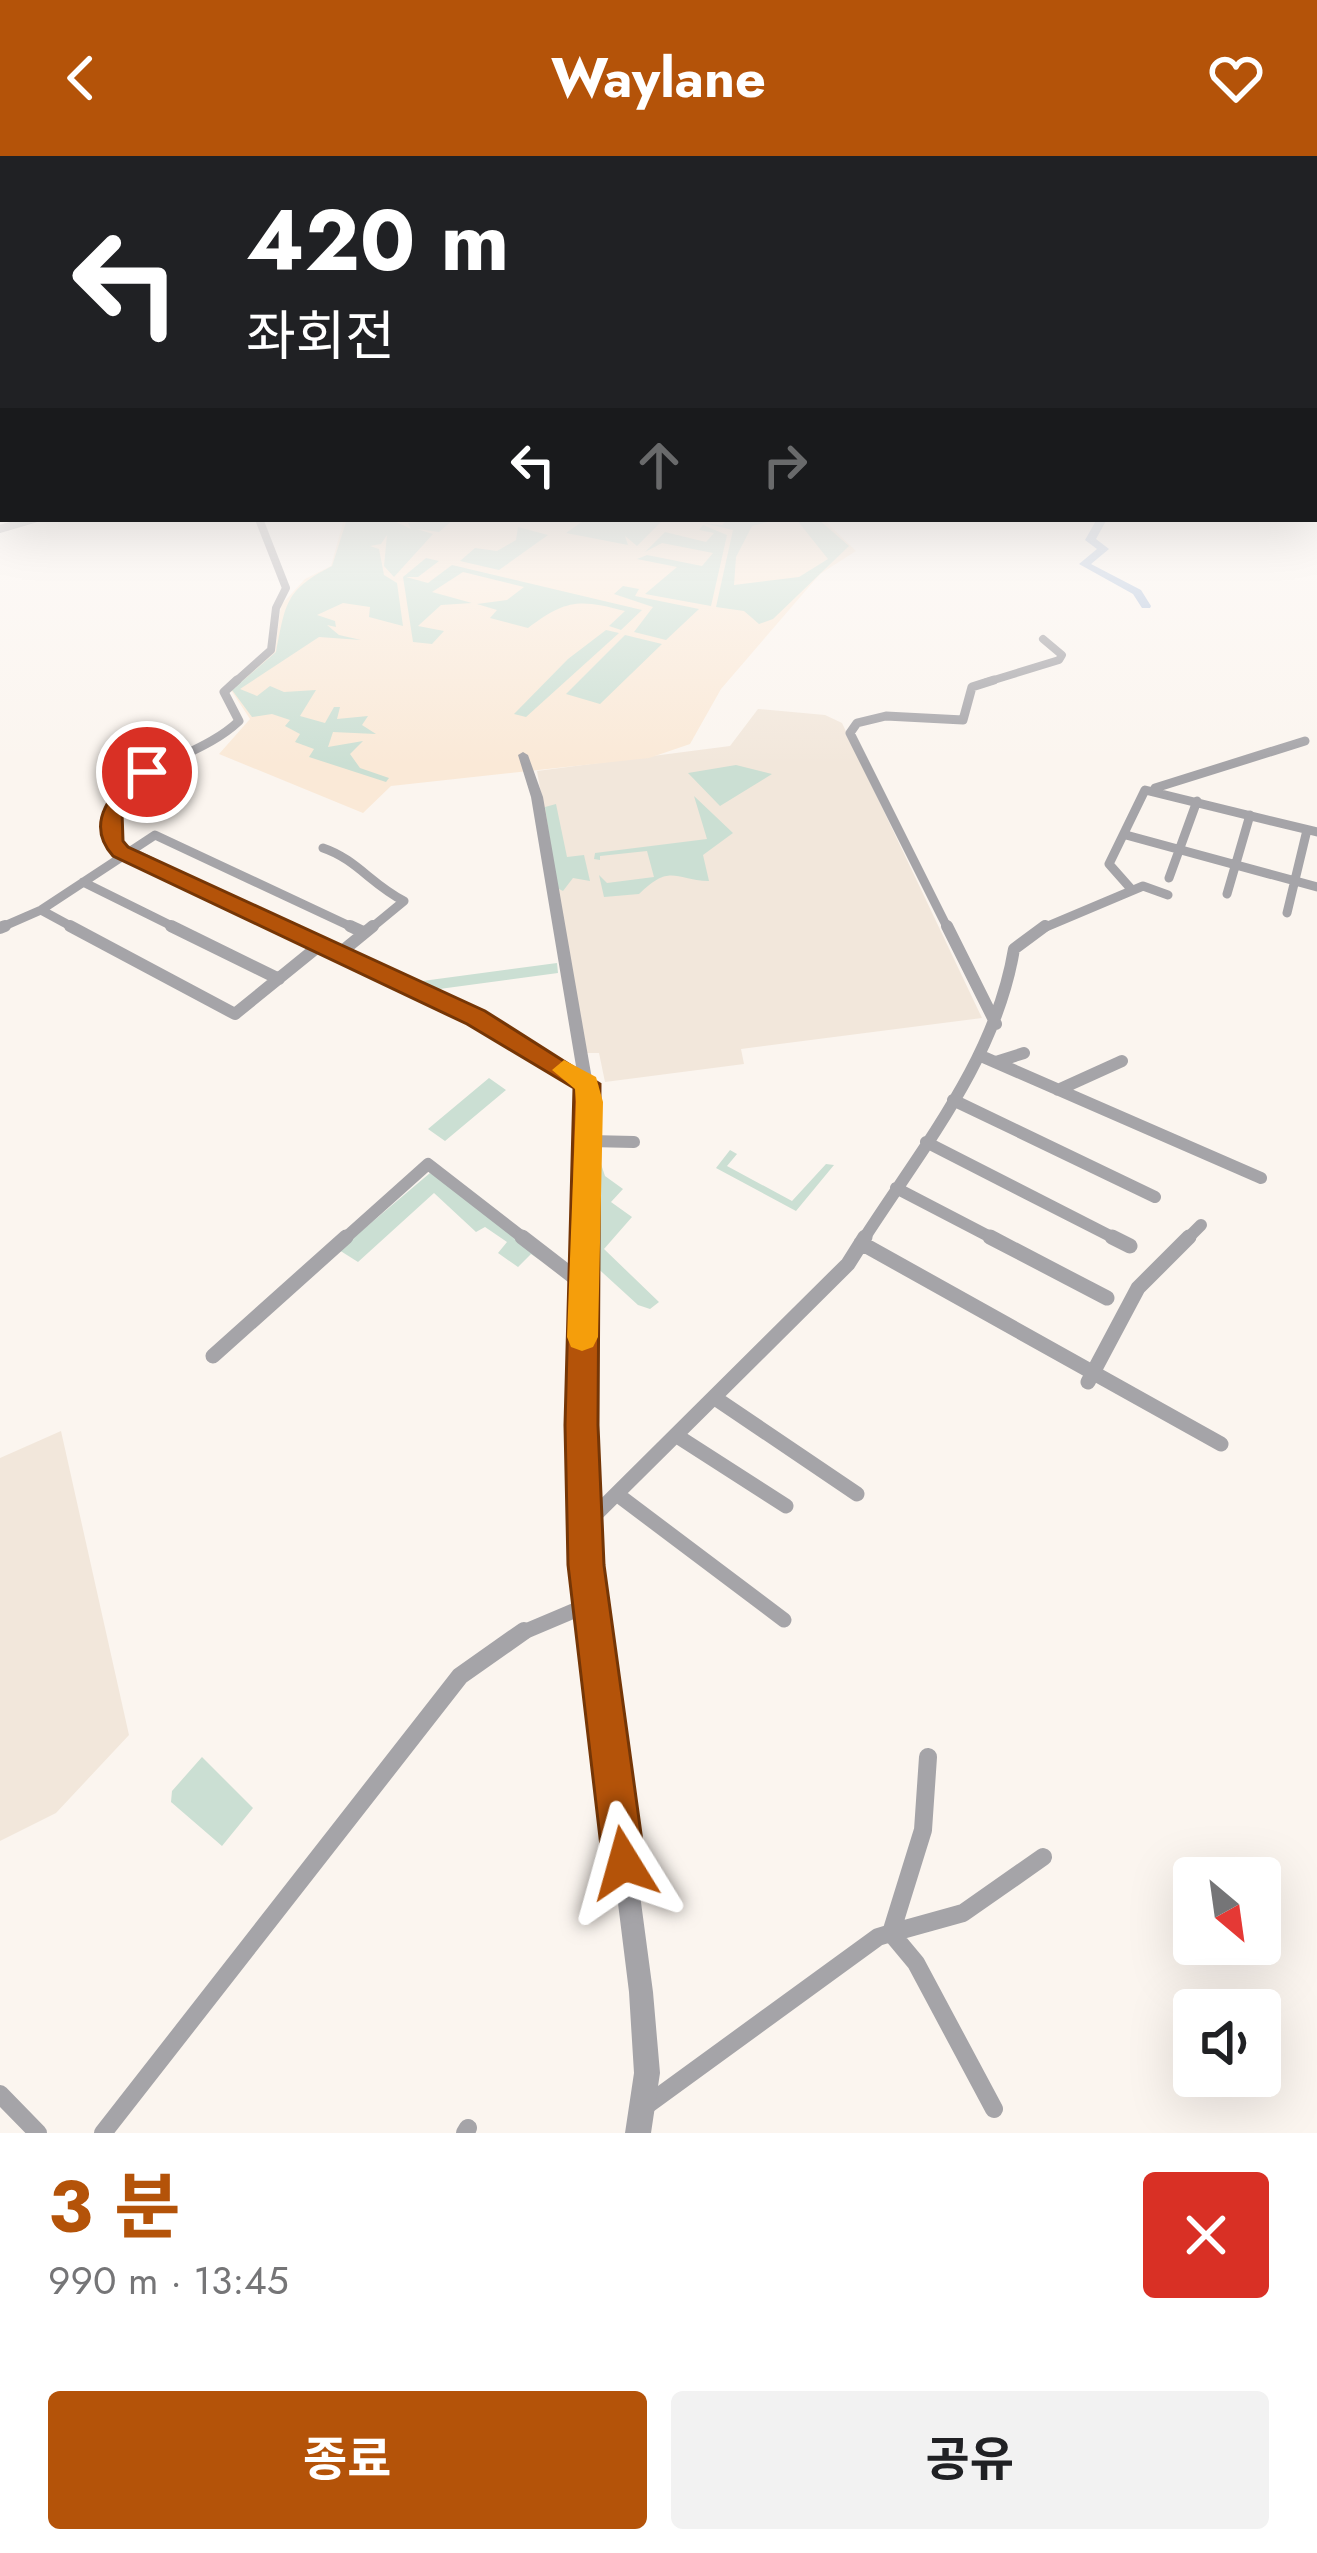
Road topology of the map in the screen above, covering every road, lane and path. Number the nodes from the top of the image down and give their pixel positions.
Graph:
1 (283, 580) edge
2 (1043, 639) dead end
3 (1305, 741) dead end
4 (523, 754) dead end
5 (1154, 788) junction
6 (1197, 801) junction
7 (1250, 815) junction
8 (1312, 831) edge
9 (1126, 835) junction
10 (322, 848) dead end
11 (1180, 849) junction
12 (124, 853) junction
13 (1236, 866) junction
14 (1168, 878) dead end
15 (1292, 880) junction
16 (83, 883) junction
17 (1317, 887) edge
18 (1132, 890) junction
19 (1227, 894) dead end
20 (1168, 895) dead end
21 (41, 910) junction
22 (1287, 913) dead end
23 (0, 928) edge
24 (363, 932) junction
25 (320, 945) junction
26 (340, 953) junction
27 (279, 979) junction
28 (996, 1024) junction
29 (1024, 1053) dead end
30 (988, 1059) junction
31 (1122, 1061) dead end
32 (587, 1084) junction
33 (1058, 1090) junction
34 (953, 1100) junction
35 (590, 1141) junction
36 (634, 1142) dead end
37 (926, 1142) junction
38 (1261, 1178) dead end
39 (896, 1188) junction
40 (1155, 1197) dead end
41 (1201, 1226) dead end
42 (861, 1244) junction
43 (1130, 1246) dead end
44 (584, 1284) junction
45 (1107, 1298) dead end
46 (213, 1356) dead end
47 (1090, 1377) junction
48 (715, 1398) junction
49 (677, 1436) junction
50 (1221, 1444) dead end
51 (857, 1494) dead end
52 (618, 1495) junction
53 (786, 1506) dead end
54 (585, 1525) junction
55 (590, 1604) junction
56 (784, 1620) dead end
57 (928, 1757) dead end
58 (1043, 1857) dead end
59 (891, 1934) junction
60 (0, 2094) edge
61 (641, 2109) junction
62 (994, 2109) dead end
63 (38, 2133) edge
64 (103, 2133) edge
65 (638, 2133) edge

1 - 12 street
2 - 28 street
3 - 5 street
4 - 32 street
5 - 6 street
5 - 9 street
6 - 7 street
6 - 11 street
7 - 8 street
7 - 13 street
8 - 15 street
9 - 11 street
9 - 18 street
10 - 24 street
11 - 13 street
11 - 14 street
12 - 16 street
12 - 24 street
12 - 25 street
13 - 15 street
13 - 19 street
15 - 17 street
15 - 22 street
16 - 21 street
16 - 27 street
18 - 20 street
18 - 28 street
21 - 23 street
21 - 27 street
24 - 26 street
25 - 26 street
25 - 27 street
26 - 32 street
28 - 30 street
29 - 30 street
30 - 33 street
30 - 34 street
31 - 33 street
32 - 35 street
33 - 38 street
34 - 37 street
34 - 40 street
35 - 36 street
35 - 44 street
37 - 39 street
37 - 43 street
39 - 42 street
39 - 45 street
41 - 47 street
42 - 47 street
42 - 48 street
44 - 46 street
44 - 54 street
47 - 50 street
48 - 49 street
48 - 51 street
49 - 52 street
49 - 53 street
52 - 54 street
52 - 56 street
54 - 55 street
55 - 61 street
55 - 64 street
57 - 59 street
58 - 59 street
59 - 61 street
59 - 62 street
60 - 63 street
61 - 65 street

